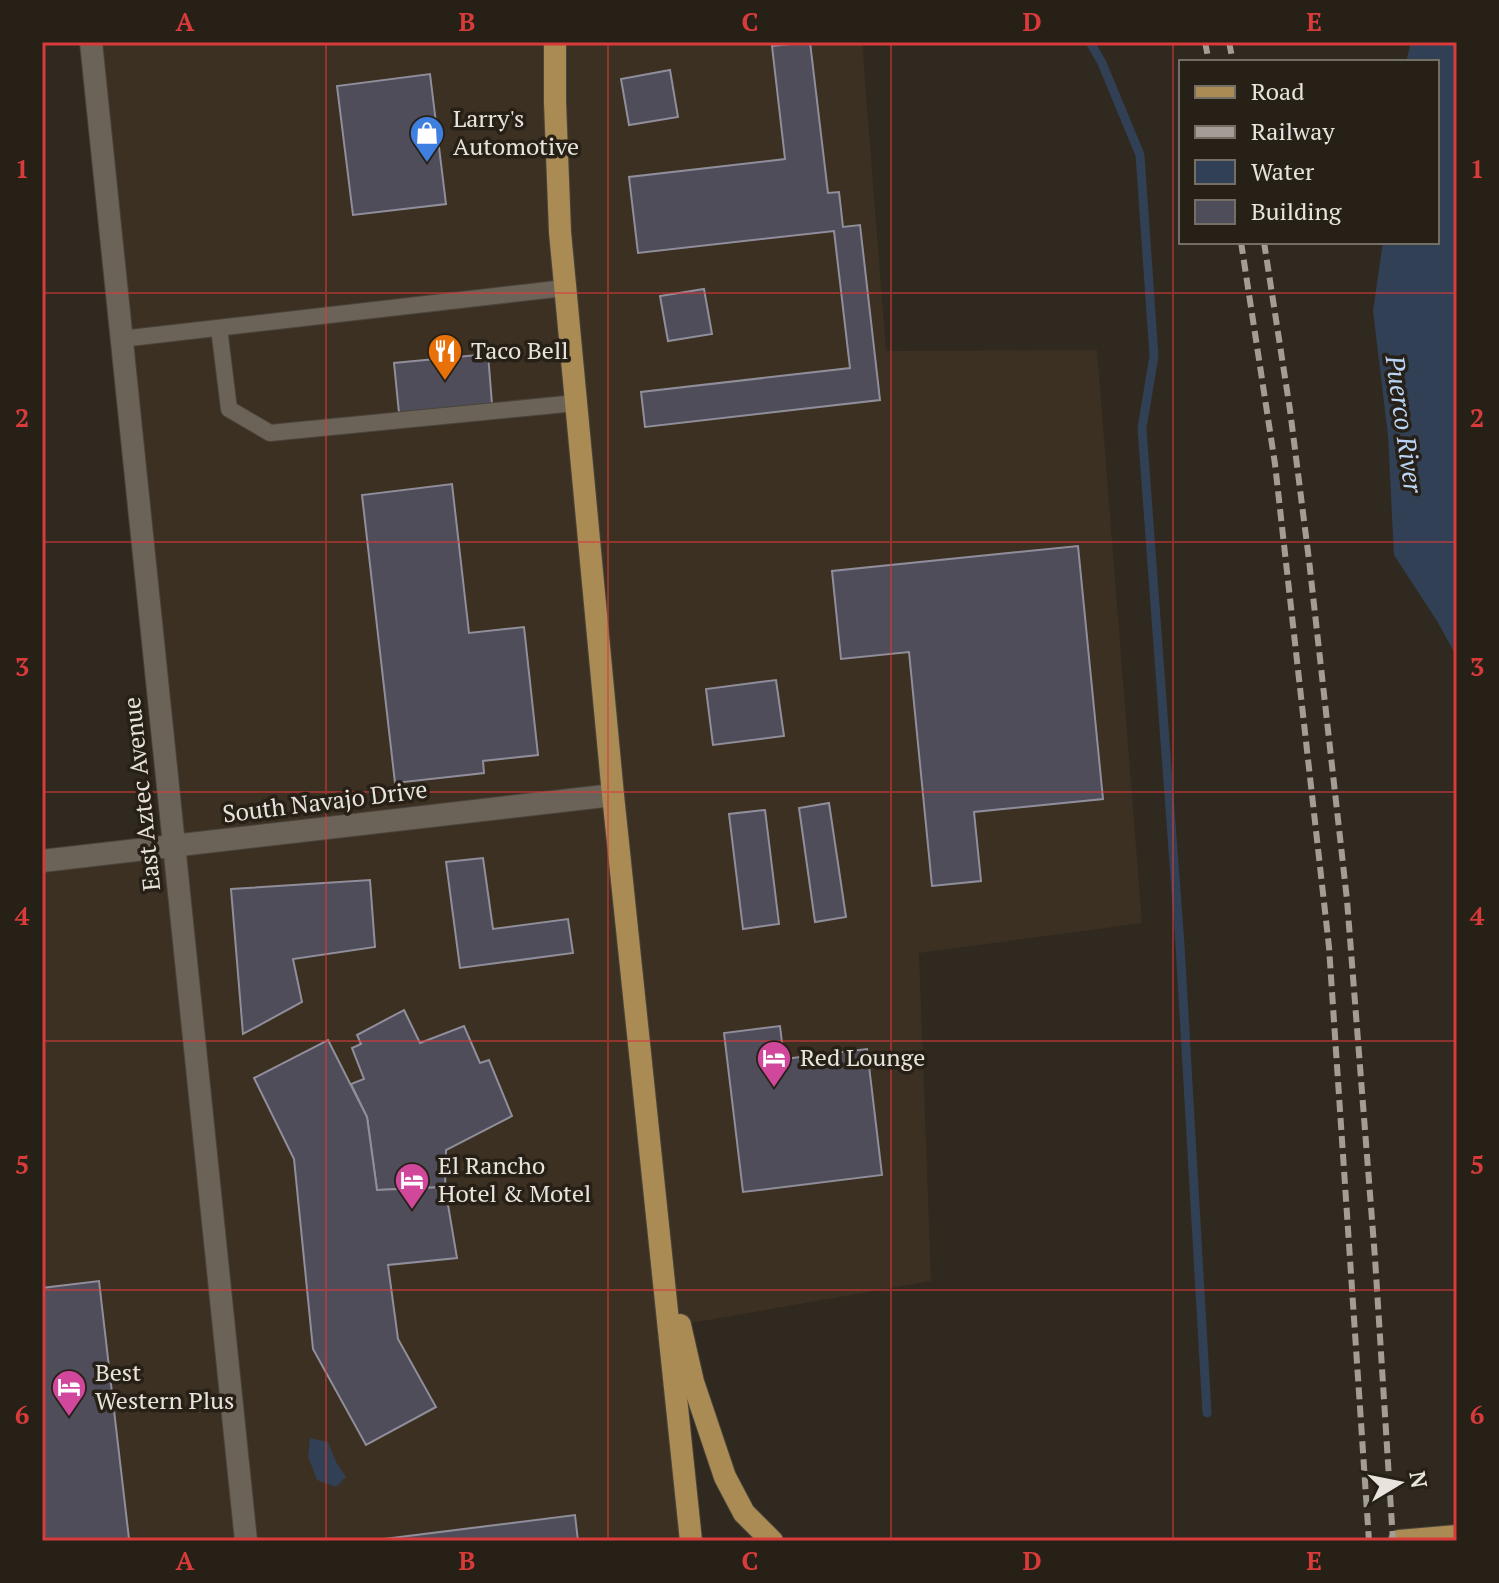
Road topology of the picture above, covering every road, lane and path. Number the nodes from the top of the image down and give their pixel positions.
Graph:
1 (91, 42) edge
2 (555, 42) edge
3 (565, 288) junction
4 (219, 328) junction
5 (121, 339) junction
6 (576, 403) junction
7 (613, 795) junction
8 (174, 846) junction
9 (42, 861) edge
10 (657, 1216) junction
11 (1457, 1536) edge
12 (246, 1541) edge
13 (691, 1541) edge
14 (772, 1541) edge
15 (1399, 1541) edge

1 - 5 main road, East Aztec Avenue
2 - 3 main road
3 - 4 lane
3 - 6 main road
4 - 5 lane
4 - 6 lane
5 - 8 main road, East Aztec Avenue
6 - 7 main road
7 - 8 main road, South Navajo Drive
7 - 10 main road
8 - 9 main road, South Navajo Drive
8 - 12 main road, East Aztec Avenue
10 - 13 main road
10 - 14 main road
11 - 15 main road

